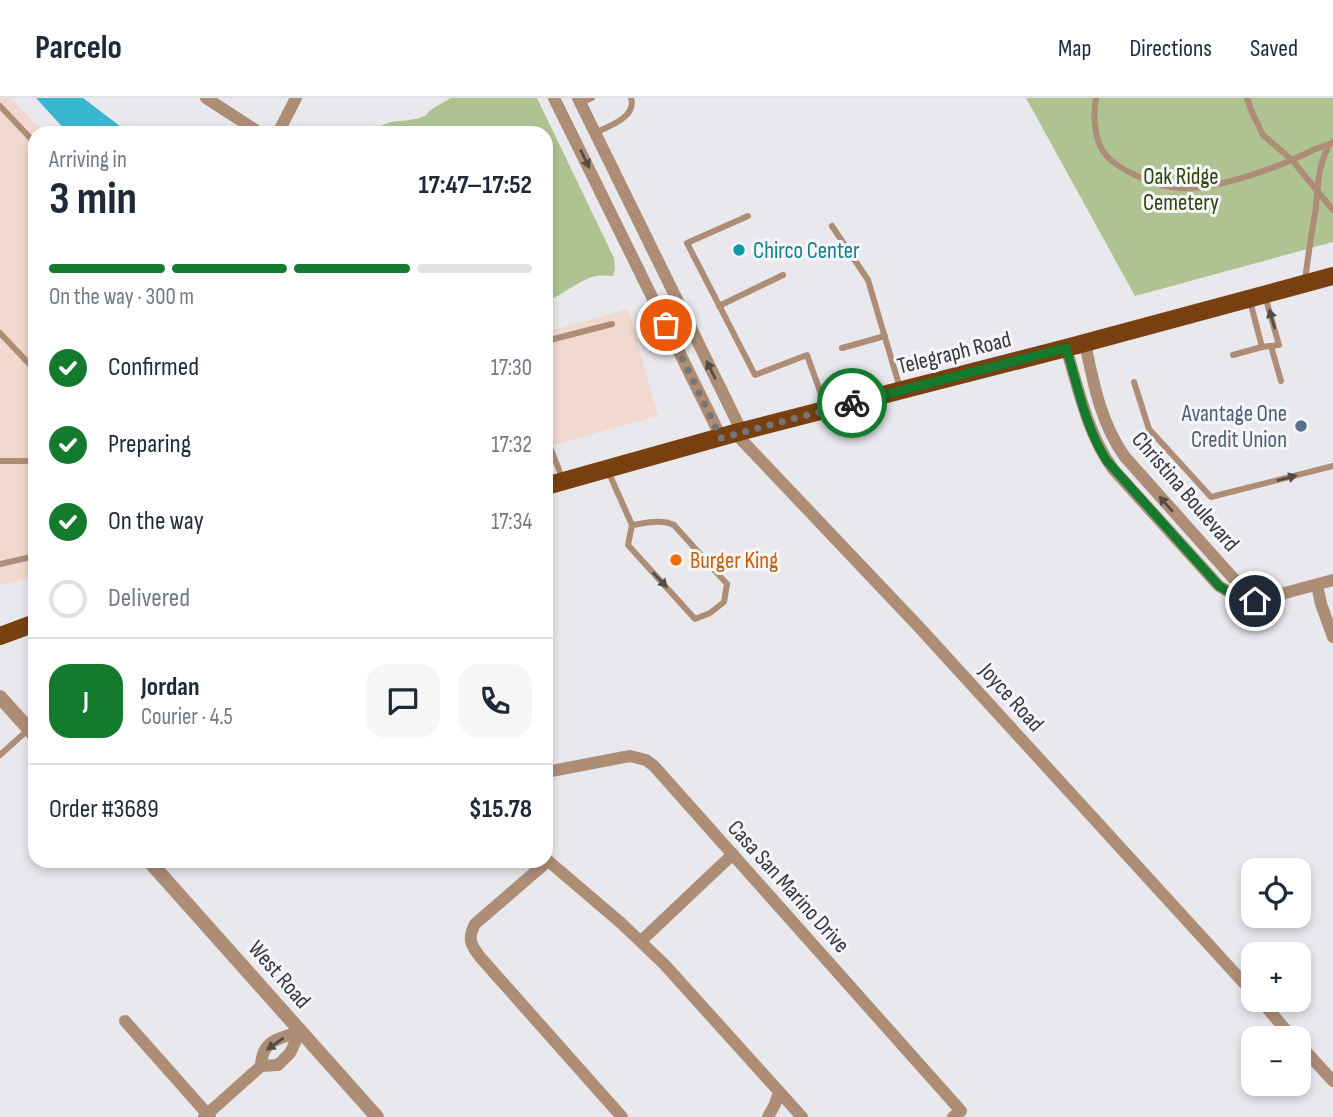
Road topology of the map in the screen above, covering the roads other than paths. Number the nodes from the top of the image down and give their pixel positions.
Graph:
1 (206, 98) edge
2 (296, 98) edge
3 (554, 98) edge
4 (631, 98) edge
5 (1096, 98) edge
6 (1247, 98) edge
7 (583, 100) edge
8 (0, 106) edge
9 (588, 119) junction
10 (249, 126) edge
11 (282, 126) edge
12 (569, 127) junction
13 (596, 133) junction
14 (28, 136) edge
15 (1331, 143) edge
16 (1292, 160) junction
17 (1317, 191) junction
18 (1333, 210) edge
19 (748, 216) dead end
20 (640, 224) junction
21 (832, 226) dead end
22 (620, 233) junction
23 (783, 275) dead end
24 (1333, 276) edge
25 (1305, 284) junction
26 (674, 294) junction
27 (1257, 296) junction
28 (654, 302) junction
29 (719, 306) junction
30 (612, 324) dead end
31 (0, 333) edge
32 (885, 336) junction
33 (553, 339) edge
34 (1085, 343) junction
35 (1271, 346) junction
36 (1262, 347) junction
37 (842, 348) dead end
38 (1066, 348) junction
39 (1233, 355) dead end
40 (28, 363) edge
41 (1134, 382) dead end
42 (1281, 382) dead end
43 (901, 390) junction
44 (827, 409) junction
45 (1108, 426) junction
46 (1092, 433) junction
47 (733, 434) junction
48 (553, 454) edge
49 (0, 461) edge
50 (28, 461) edge
51 (1333, 466) edge
52 (607, 470) junction
53 (564, 482) junction
54 (553, 484) edge
55 (632, 525) junction
56 (1185, 526) junction
57 (1174, 536) junction
58 (28, 558) edge
59 (0, 564) edge
60 (1333, 580) edge
61 (1317, 585) junction
62 (1270, 597) junction
63 (28, 626) edge
64 (0, 636) edge
65 (1333, 637) edge
66 (0, 697) edge
67 (28, 728) edge
68 (28, 735) edge
69 (0, 755) edge
70 (553, 771) edge
71 (733, 854) junction
72 (553, 865) edge
73 (155, 868) edge
74 (538, 868) edge
75 (641, 941) junction
76 (1241, 980) edge
77 (1270, 1012) edge
78 (125, 1021) dead end
79 (1283, 1026) edge
80 (300, 1032) junction
81 (1311, 1057) edge
82 (261, 1066) junction
83 (1333, 1082) edge
84 (779, 1092) junction
85 (207, 1116) edge
86 (377, 1117) edge
87 (622, 1117) edge
88 (768, 1117) edge
89 (802, 1117) edge
90 (953, 1117) edge

1 - 10 street
2 - 11 street
3 - 12 street
4 - 13 lane
5 - 16 lane
6 - 16 lane
7 - 9 street
8 - 14 lane
9 - 12 street
9 - 13 street
12 -> 22 street
13 - 20 street
15 - 16 lane
15 - 17 lane
16 - 17 lane
17 - 18 lane
17 - 25 lane
19 - 29 lane
20 - 22 street
20 - 26 street
21 - 32 lane
22 - 28 street
23 - 29 lane
24 - 25 main road, Telegraph Road
25 - 27 main road, Telegraph Road
26 - 28 street
47 -> 26 street
27 - 34 main road, Telegraph Road
35 -> 27 lane
27 - 36 lane
28 - 47 street
29 - 44 lane
30 - 33 lane
31 - 40 lane
32 - 37 lane
32 - 43 lane
34 - 38 main road, Telegraph Road
34 - 45 street, Christina Boulevard
35 - 36 lane
35 - 42 lane
36 - 39 lane
38 - 43 main road, Telegraph Road
38 - 46 street, Christina Boulevard
41 -> 51 lane
43 - 44 main road, Telegraph Road
44 - 47 main road, Telegraph Road
45 - 46 street, Christina Boulevard
56 -> 45 street, Christina Boulevard
46 - 57 street, Christina Boulevard
47 - 52 main road, Telegraph Road
47 - 76 street, Joyce Road
48 - 53 lane
49 - 50 lane
52 - 53 main road, Telegraph Road
52 - 55 lane
53 - 54 main road, Telegraph Road
55 -> 55 lane
56 - 57 street
56 - 62 street, Christina Boulevard
57 - 62 street, Christina Boulevard
58 - 59 lane
60 - 61 street
61 - 62 street
61 - 65 street
63 - 64 main road
66 - 67 street
68 - 69 lane
70 - 71 street, Casa San Marino Drive
71 - 75 street
71 - 90 street, Casa San Marino Drive
72 - 75 street
73 - 80 street, West Road
74 - 87 street
75 - 84 street
77 - 79 street
78 - 85 street
80 - 82 street
80 -> 82 street
80 - 86 street, West Road
81 - 83 street
82 - 85 street
84 - 88 street
84 - 89 street

